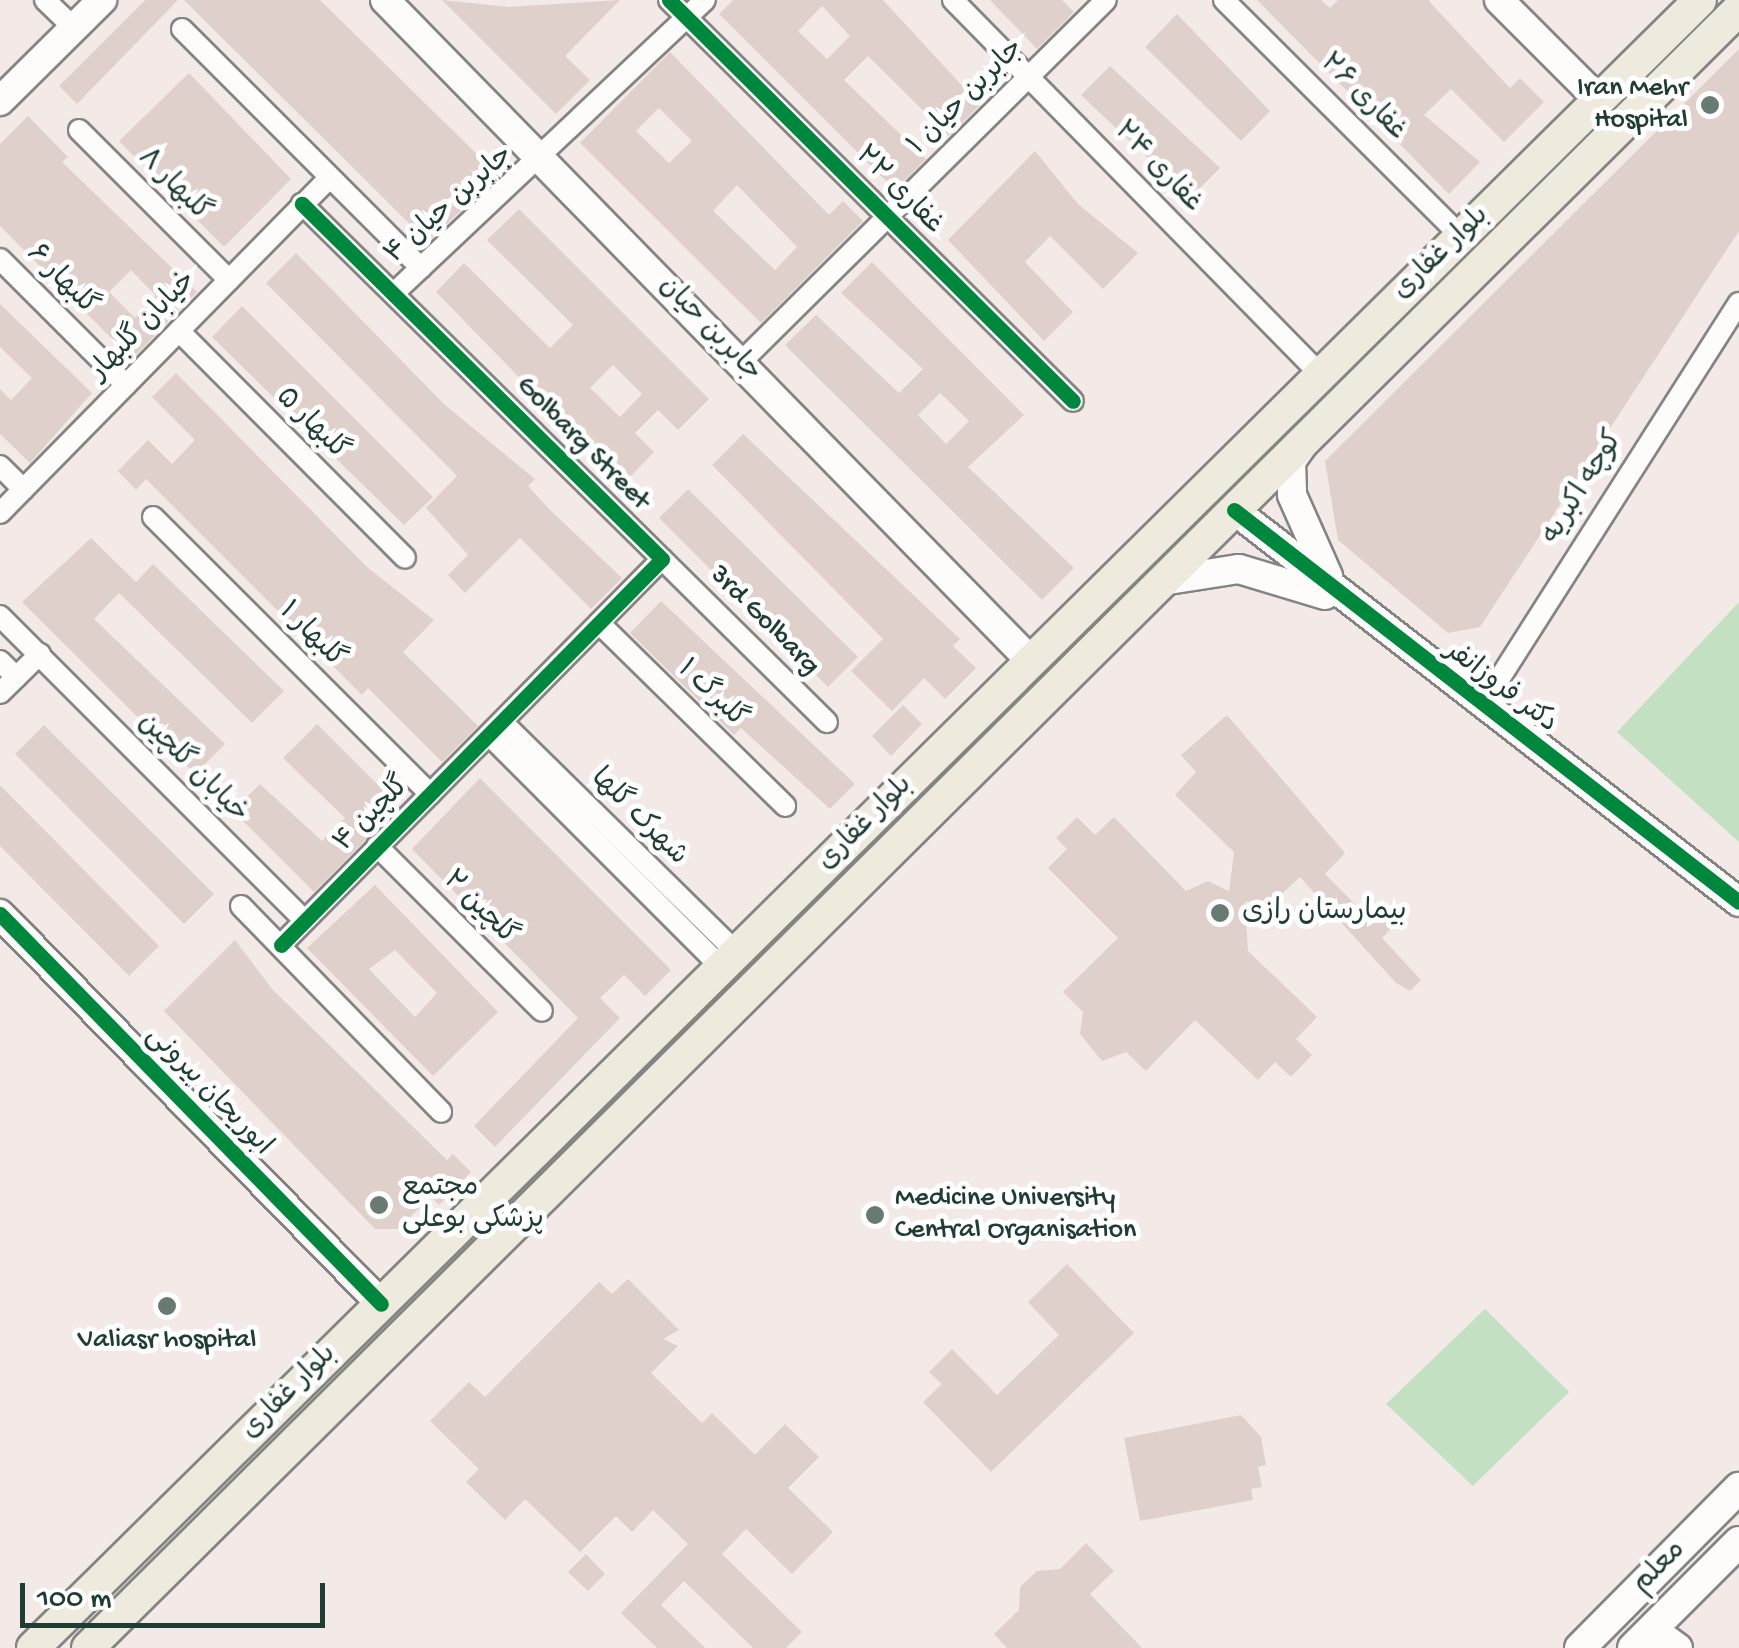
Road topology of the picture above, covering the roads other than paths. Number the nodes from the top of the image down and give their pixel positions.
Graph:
1 (45, 0) edge
2 (102, 0) edge
3 (385, 0) edge
4 (670, 0) edge
5 (705, 0) edge
6 (953, 0) edge
7 (1106, 0) edge
8 (1224, 0) edge
9 (1500, 0) edge
10 (1700, 0) edge
11 (1739, 8) edge
12 (687, 18) junction
13 (74, 28) junction
14 (182, 30) dead end
15 (1029, 76) junction
16 (1599, 100) junction
17 (0, 102) edge
18 (79, 130) dead end
19 (542, 160) junction
20 (328, 178) junction
21 (302, 204) junction
22 (887, 216) junction
23 (1461, 236) junction
24 (0, 259) edge
25 (420, 268) junction
26 (228, 280) junction
27 (394, 294) junction
28 (1739, 303) edge
29 (178, 331) junction
30 (740, 362) junction
31 (1321, 375) junction
32 (126, 384) junction
33 (1073, 401) dead end
34 (1309, 436) junction
35 (0, 466) edge
36 (23, 489) junction
37 (1234, 510) junction
38 (0, 513) edge
39 (153, 517) dead end
40 (406, 558) dead end
41 (662, 559) junction
42 (1162, 581) junction
43 (1350, 605) junction
44 (0, 616) edge
45 (599, 623) junction
46 (40, 654) junction
47 (1032, 661) junction
48 (0, 662) edge
49 (16, 677) junction
50 (0, 693) edge
51 (1482, 706) junction
52 (827, 722) dead end
53 (495, 728) junction
54 (430, 794) junction
55 (785, 806) dead end
56 (377, 846) junction
57 (1739, 902) edge
58 (241, 906) dead end
59 (0, 914) edge
60 (305, 921) junction
61 (281, 945) junction
62 (729, 960) junction
63 (542, 1011) dead end
64 (441, 1112) dead end
65 (380, 1304) junction
66 (1739, 1488) edge
67 (1739, 1542) edge
68 (1642, 1639) edge
69 (104, 1643) edge
70 (32, 1648) edge
71 (1580, 1648) edge
72 (1678, 1648) edge

1 - 13 street
2 - 13 street
3 - 19 street, جابربن حیان
4 - 12 street, غفاری ۲۲
5 - 12 street, جابربن حیان ۴
6 - 15 street, غفاری ۲۴
7 - 15 street, جابربن حیان ۱
8 - 23 street, غفاری ۲۶
9 - 16 street
10 - 16 main road, بلوار غفاری
11 - 34 main road, بلوار غفاری
12 - 19 street, جابربن حیان ۴
12 - 22 street, غفاری ۲۲
13 - 17 street
14 - 20 street
15 - 22 street, جابربن حیان ۱
15 - 31 street, غفاری ۲۴
16 - 23 main road, بلوار غفاری
18 - 26 street, گلبهار ۸
19 - 25 street, جابربن حیان ۴
19 - 30 street, جابربن حیان
20 - 21 street, خیابان گلبهار
20 - 25 street
21 - 26 street, خیابان گلبهار
21 - 27 street, Golbarg Street
22 - 30 street, جابربن حیان ۱
22 - 33 street, غفاری ۲۲
23 - 31 main road, بلوار غفاری
24 - 32 street, گلبهار ۶
25 - 27 street, جابربن حیان ۴
26 - 29 street, خیابان گلبهار
27 - 41 street, Golbarg Street
28 - 51 street, کوچه اکبریه
29 - 32 street, خیابان گلبهار
29 - 40 street, گلبهار ۵
30 - 47 street, جابربن حیان
31 - 47 main road, بلوار غفاری
32 - 36 street, خیابان گلبهار
34 - 37 main road, بلوار غفاری
34 - 43 street
35 - 36 street
36 - 38 street, خیابان گلبهار
37 - 42 main road, بلوار غفاری
37 - 43 street, دکتر فروزانفر
39 - 54 street, گلبهار ۱
41 - 45 street
41 - 52 street, 3rd Golbarg
42 - 43 street
42 - 69 main road, بلوار غفاری
43 - 51 street, دکتر فروزانفر
44 - 46 street
45 - 53 street
45 - 55 street, گلبرگ ۱
46 - 49 street
46 - 60 street, خیابان گلچین
47 - 62 main road, بلوار غفاری
48 - 49 street
49 - 50 street
51 - 57 street, دکتر فروزانفر
53 - 54 street, گلچین ۴
53 - 62 street, شهرک گلها
54 - 56 street, گلچین ۴
56 - 60 street, گلچین ۴
56 - 63 street, گلچین ۲
58 - 61 street
59 - 65 street, ابوریحان بیرونی
60 - 61 street, گلچین ۴
61 - 64 street
62 - 65 main road, بلوار غفاری
65 - 70 main road, بلوار غفاری
66 - 71 main road, معلم
67 - 68 main road
68 - 72 street

